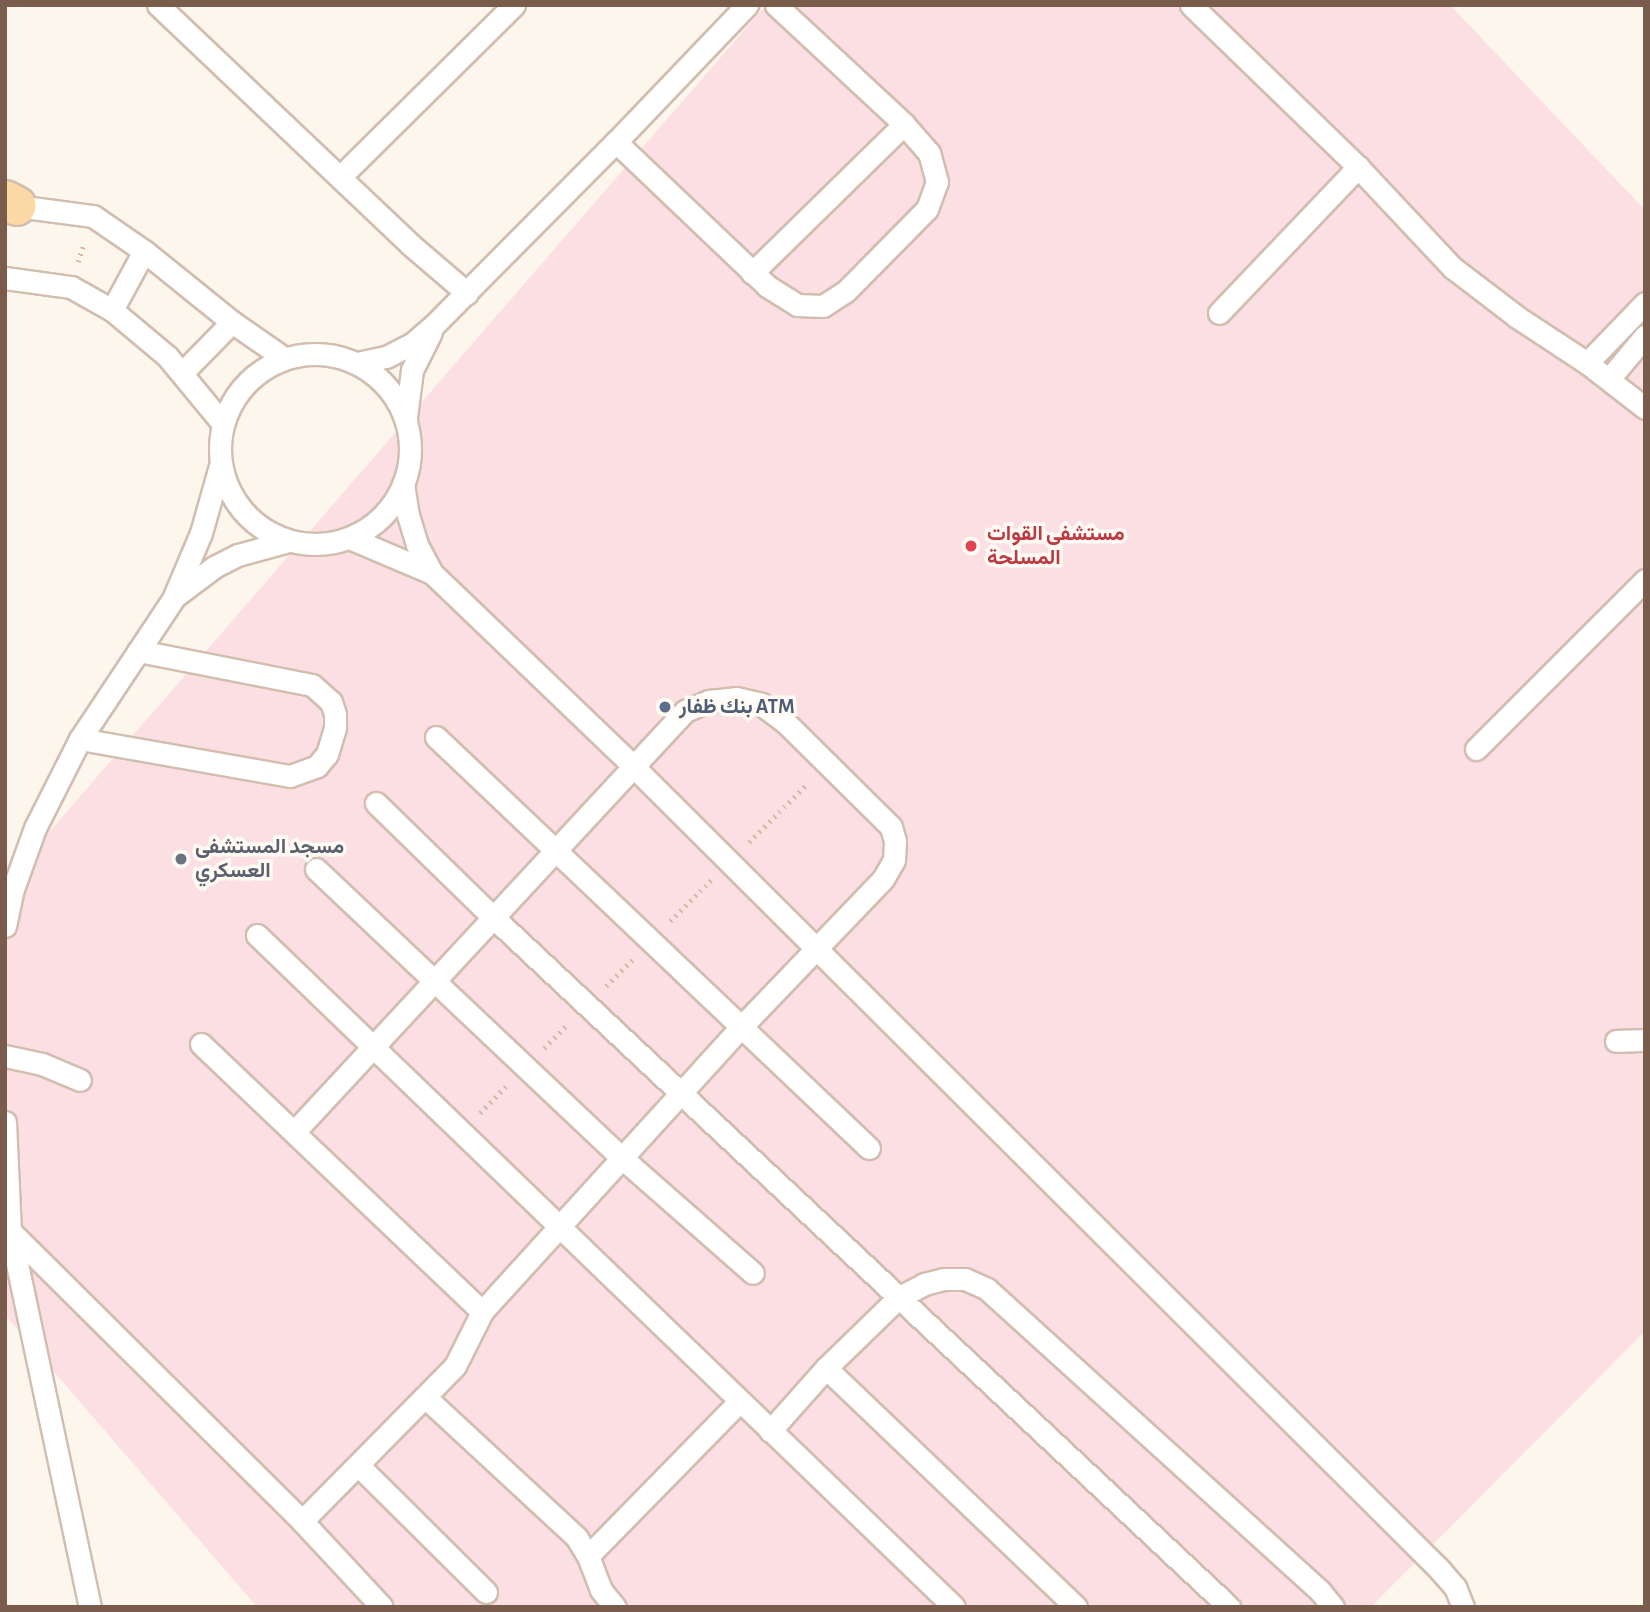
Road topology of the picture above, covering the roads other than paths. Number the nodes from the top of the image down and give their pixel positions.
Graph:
1 (158, 5) edge
2 (514, 5) edge
3 (747, 5) edge
4 (776, 5) edge
5 (1191, 5) edge
6 (904, 124) junction
7 (616, 142) junction
8 (1358, 167) junction
9 (340, 177) junction
10 (9, 203) edge
11 (144, 251) junction
12 (752, 273) junction
13 (5, 278) edge
14 (467, 292) junction
15 (1645, 303) edge
16 (112, 310) junction
17 (1219, 313) dead end
18 (232, 322) junction
19 (435, 324) junction
20 (1645, 336) edge
21 (284, 358) junction
22 (357, 363) junction
23 (1587, 363) junction
24 (182, 373) junction
25 (1609, 379) junction
26 (1645, 408) edge
27 (405, 419) junction
28 (223, 424) junction
29 (220, 465) junction
30 (403, 484) junction
31 (352, 539) junction
32 (288, 541) junction
33 (432, 573) junction
34 (1645, 580) edge
35 (173, 599) junction
36 (138, 651) junction
37 (436, 737) dead end
38 (80, 738) junction
39 (1476, 749) dead end
40 (632, 765) junction
41 (376, 803) dead end
42 (554, 850) junction
43 (316, 869) dead end
44 (493, 917) junction
45 (5, 926) edge
46 (257, 935) dead end
47 (816, 948) junction
48 (433, 983) junction
49 (741, 1027) junction
50 (1645, 1040) edge
51 (1616, 1041) dead end
52 (201, 1044) dead end
53 (372, 1048) junction
54 (5, 1056) edge
55 (80, 1080) dead end
56 (681, 1093) junction
57 (5, 1122) edge
58 (295, 1131) junction
59 (869, 1148) dead end
60 (622, 1158) junction
61 (558, 1226) junction
62 (10, 1231) junction
63 (753, 1273) dead end
64 (899, 1297) junction
65 (482, 1312) junction
66 (826, 1368) junction
67 (425, 1397) junction
68 (740, 1401) junction
69 (770, 1431) junction
70 (359, 1466) junction
71 (302, 1521) junction
72 (588, 1556) junction
73 (486, 1592) dead end
74 (90, 1607) edge
75 (382, 1607) edge
76 (615, 1607) edge
77 (954, 1607) edge
78 (1076, 1607) edge
79 (1229, 1607) edge
80 (1333, 1607) edge
81 (1464, 1607) edge

1 - 9 lane
2 - 9 lane
3 - 7 lane
4 - 6 lane
5 - 8 lane
6 - 12 lane
6 - 12 lane
7 - 12 lane
7 - 14 lane
8 - 17 lane
8 - 23 lane
9 - 14 lane
10 - 11 lane
11 - 16 lane
11 - 18 lane
13 - 16 lane
14 - 19 lane
15 - 23 lane
16 - 24 lane
18 - 21 lane
18 - 24 lane
19 - 22 lane
19 - 27 lane
20 - 25 lane
21 - 22 lane
21 - 28 lane
22 - 27 lane
23 - 25 lane
24 - 28 lane
25 - 26 lane
27 - 30 lane
28 - 29 lane
29 - 32 lane
29 - 35 lane
30 - 31 lane
30 - 33 lane
31 - 32 lane
31 - 33 lane
32 - 35 lane
33 - 40 lane
34 - 39 lane
35 - 36 lane
36 - 38 lane
36 - 38 lane
37 - 42 lane
38 - 45 lane
40 - 42 lane
40 - 47 lane
40 - 47 lane
41 - 44 lane
42 - 44 lane
42 - 49 lane
43 - 48 lane
44 - 48 lane
44 - 56 lane
46 - 53 lane
47 - 49 lane
47 - 81 lane
48 - 53 lane
48 - 60 lane
49 - 56 lane
49 - 59 lane
50 - 51 lane
52 - 58 lane
53 - 58 lane
53 - 61 lane
54 - 55 lane
56 - 60 lane
56 - 64 lane
57 - 62 lane
58 - 65 lane
60 - 61 lane
60 - 63 lane
61 - 65 lane
61 - 68 lane
62 - 71 lane
62 - 74 lane
64 - 66 lane
64 - 79 lane
64 - 80 lane
65 - 67 lane
66 - 69 lane
66 - 78 lane
67 - 70 lane
67 - 72 lane
68 - 69 lane
68 - 72 lane
69 - 77 lane
70 - 71 lane
70 - 73 lane
71 - 75 lane
72 - 76 lane

